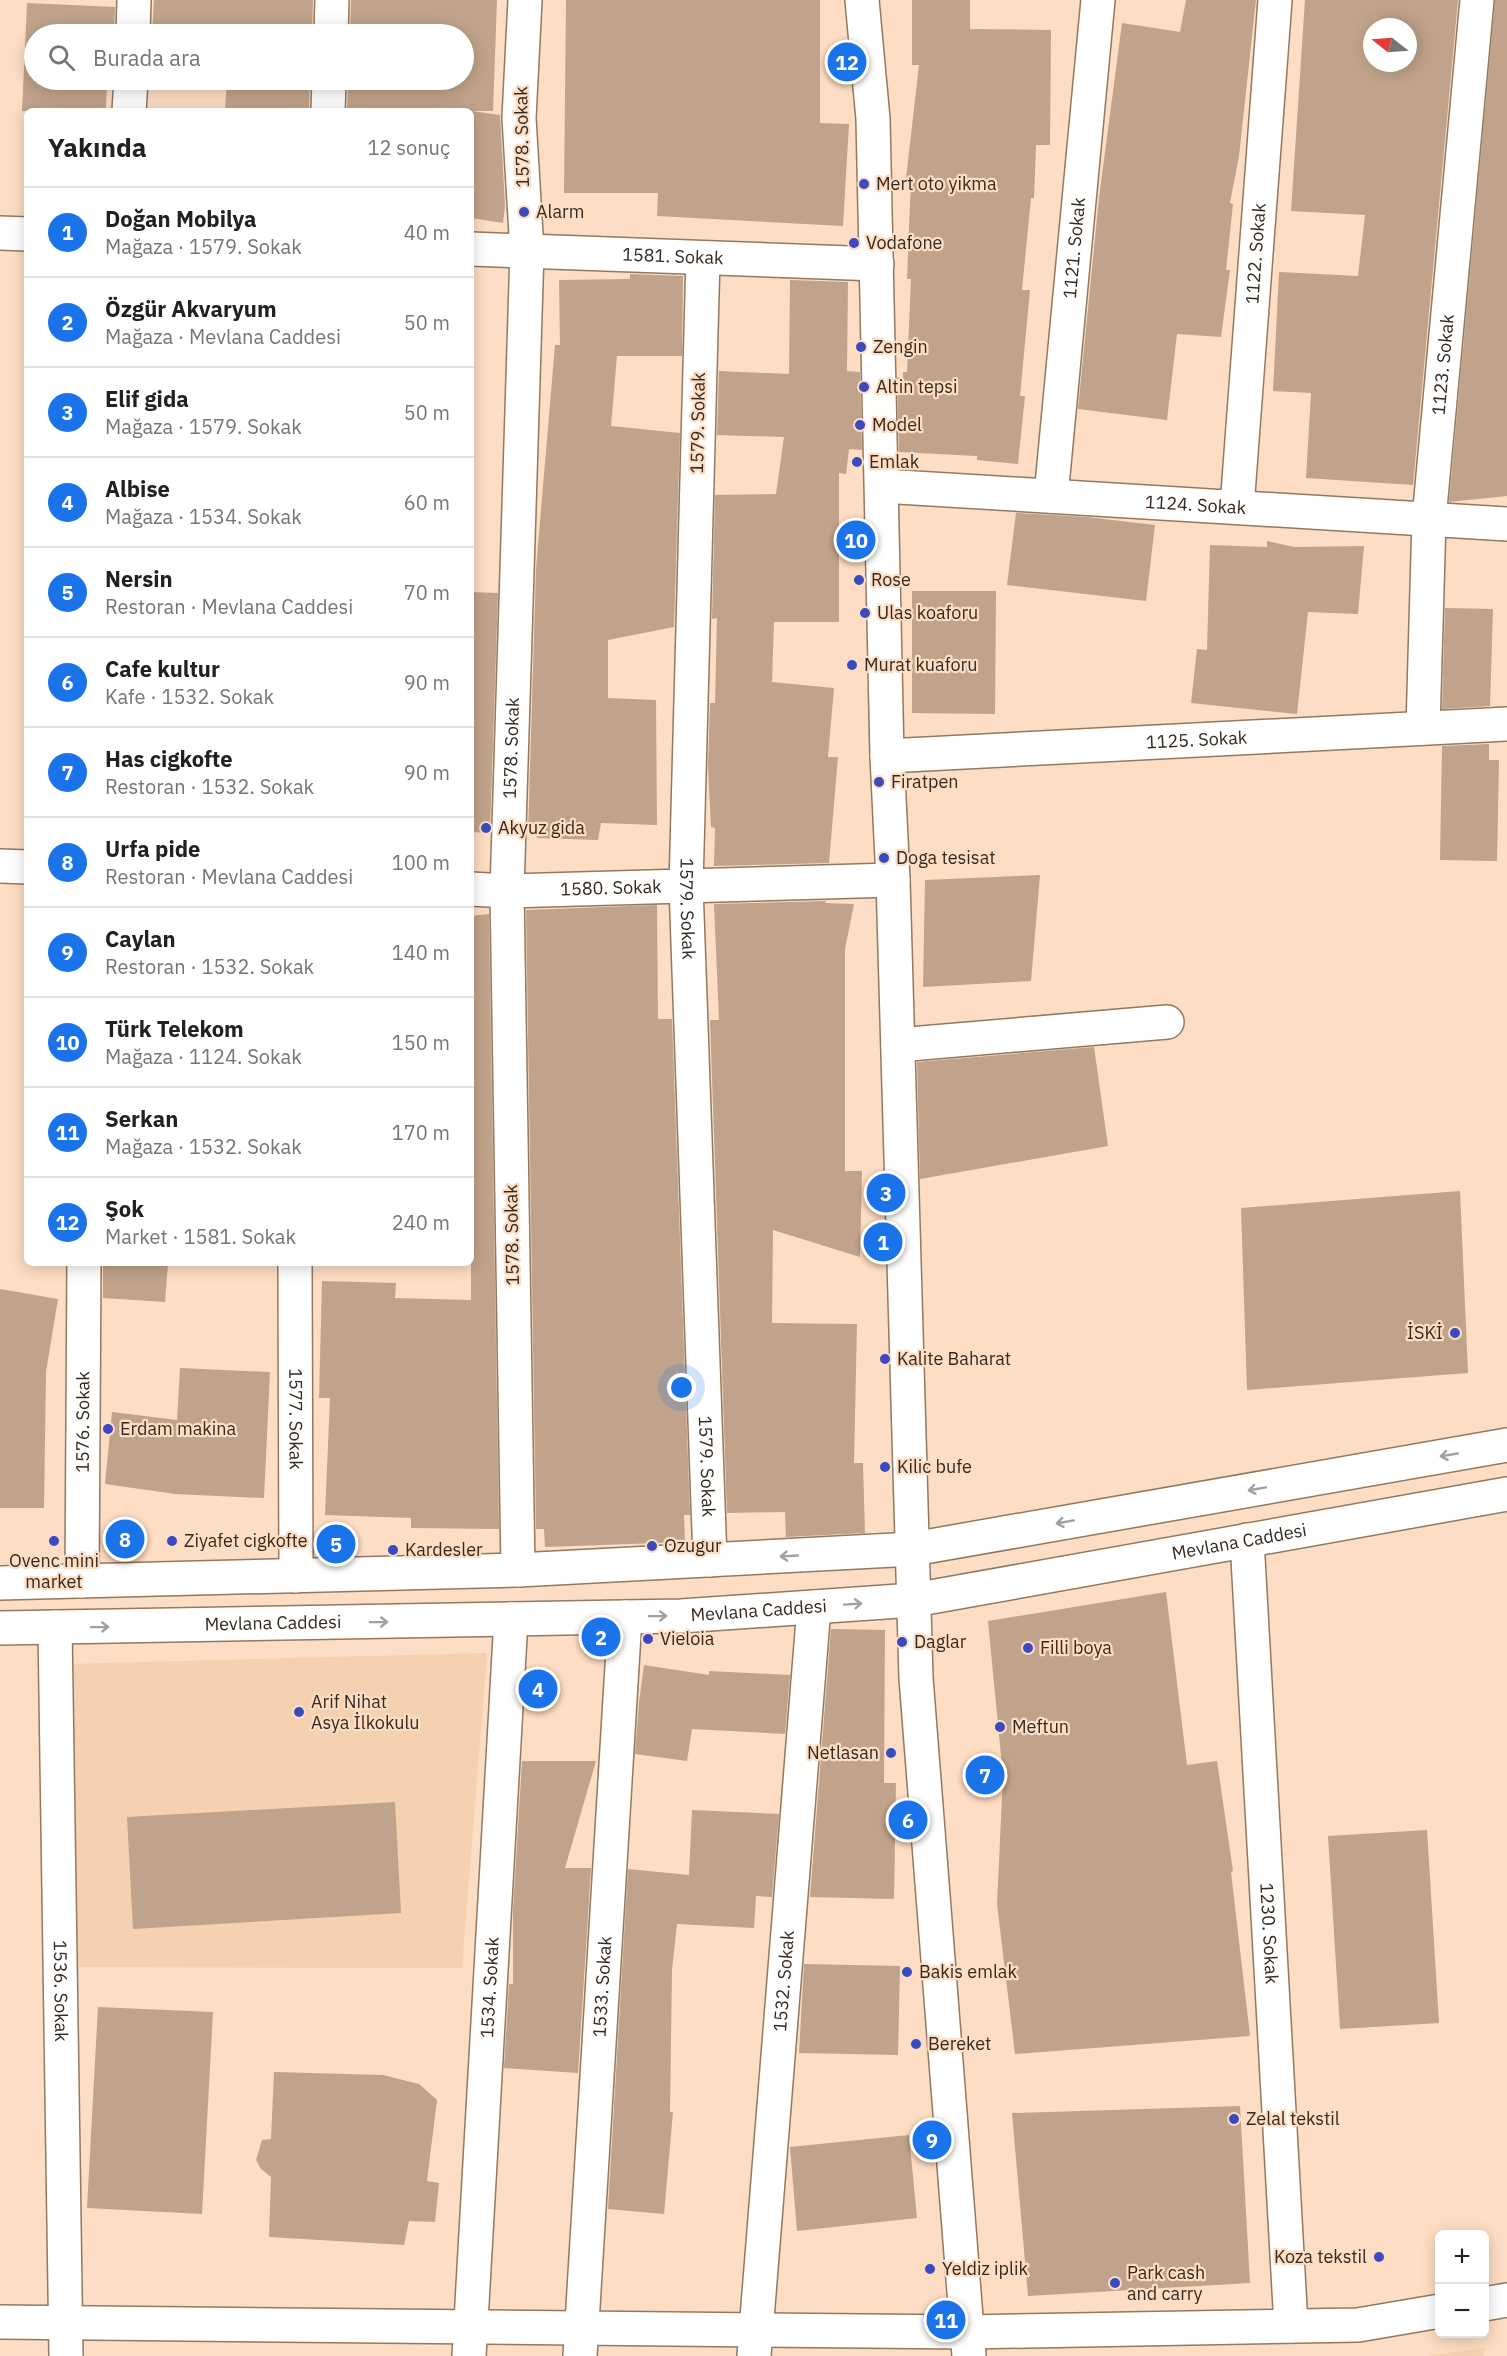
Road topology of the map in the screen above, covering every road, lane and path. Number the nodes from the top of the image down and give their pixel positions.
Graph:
1 (134, 0) edge
2 (332, 0) edge
3 (525, 0) edge
4 (862, 0) edge
5 (1098, 0) edge
6 (1275, 0) edge
7 (1477, 0) edge
8 (133, 24) edge
9 (331, 24) edge
10 (130, 90) edge
11 (329, 90) edge
12 (129, 108) edge
13 (328, 108) edge
14 (0, 232) edge
15 (24, 234) edge
16 (474, 249) edge
17 (527, 251) junction
18 (703, 258) junction
19 (876, 264) junction
20 (882, 486) junction
21 (1052, 496) junction
22 (1237, 507) junction
23 (1429, 519) junction
24 (1507, 524) edge
25 (1507, 724) edge
26 (1423, 728) junction
27 (887, 756) junction
28 (0, 866) edge
29 (24, 867) edge
30 (893, 880) junction
31 (686, 886) junction
32 (474, 889) edge
33 (507, 891) junction
34 (1167, 1022) dead end
35 (898, 1044) junction
36 (84, 1266) edge
37 (295, 1266) edge
38 (1507, 1445) edge
39 (1507, 1494) edge
40 (1247, 1540) junction
41 (912, 1549) junction
42 (710, 1560) junction
43 (518, 1570) junction
44 (296, 1576) junction
45 (82, 1581) junction
46 (0, 1583) edge
47 (914, 1600) junction
48 (814, 1607) junction
49 (625, 1617) junction
50 (511, 1619) junction
51 (55, 1627) junction
52 (0, 1628) edge
53 (1507, 2300) edge
54 (1489, 2303) edge
55 (1435, 2312) edge
56 (0, 2322) edge
57 (66, 2323) junction
58 (1291, 2326) junction
59 (469, 2342) edge
60 (581, 2342) edge
61 (755, 2343) edge
62 (968, 2344) edge
63 (66, 2356) edge

1 - 8 street
2 - 9 street
3 - 17 street, 1578. Sokak
4 - 19 street
5 - 21 street, 1121. Sokak
6 - 22 street, 1122. Sokak
7 - 23 street, 1123. Sokak
10 - 12 street
11 - 13 street
14 - 15 street
16 - 17 street, 1581. Sokak
17 - 18 street, 1581. Sokak
17 - 33 street, 1578. Sokak
18 - 19 street, 1581. Sokak
18 - 31 street, 1579. Sokak
19 - 20 street
20 - 21 street, 1124. Sokak
20 - 27 street
21 - 22 street, 1124. Sokak
22 - 23 street, 1124. Sokak
23 - 24 street, 1124. Sokak
23 - 26 street, 1123. Sokak
25 - 26 street, 1125. Sokak
26 - 27 street, 1125. Sokak
27 - 30 street
28 - 29 street
30 - 31 street, 1580. Sokak
30 - 35 street
31 - 33 street, 1580. Sokak
31 - 42 street, 1579. Sokak
32 - 33 street, 1580. Sokak
33 - 43 street, 1578. Sokak
34 - 35 street
35 - 41 street
36 - 45 street, 1576. Sokak
37 - 44 street, 1577. Sokak
38 -> 41 street
39 - 40 street, Mevlana Caddesi
40 - 47 street, Mevlana Caddesi
40 - 58 street, 1230. Sokak
41 -> 42 street
41 - 47 street
42 - 43 street
43 - 44 street
44 - 45 street
45 - 46 street
48 -> 47 street, Mevlana Caddesi
47 - 62 street
49 -> 48 street, Mevlana Caddesi
48 - 61 street, 1532. Sokak
49 - 50 street, Mevlana Caddesi
49 - 60 street, 1533. Sokak
51 -> 50 street, Mevlana Caddesi
50 - 59 street, 1534. Sokak
51 - 52 street, Mevlana Caddesi
51 - 57 street, 1536. Sokak
53 - 54 street
55 - 58 street
56 - 57 street
57 - 59 street
57 - 63 street, 1536. Sokak
58 - 62 street
59 - 60 street
60 - 61 street
61 - 62 street

